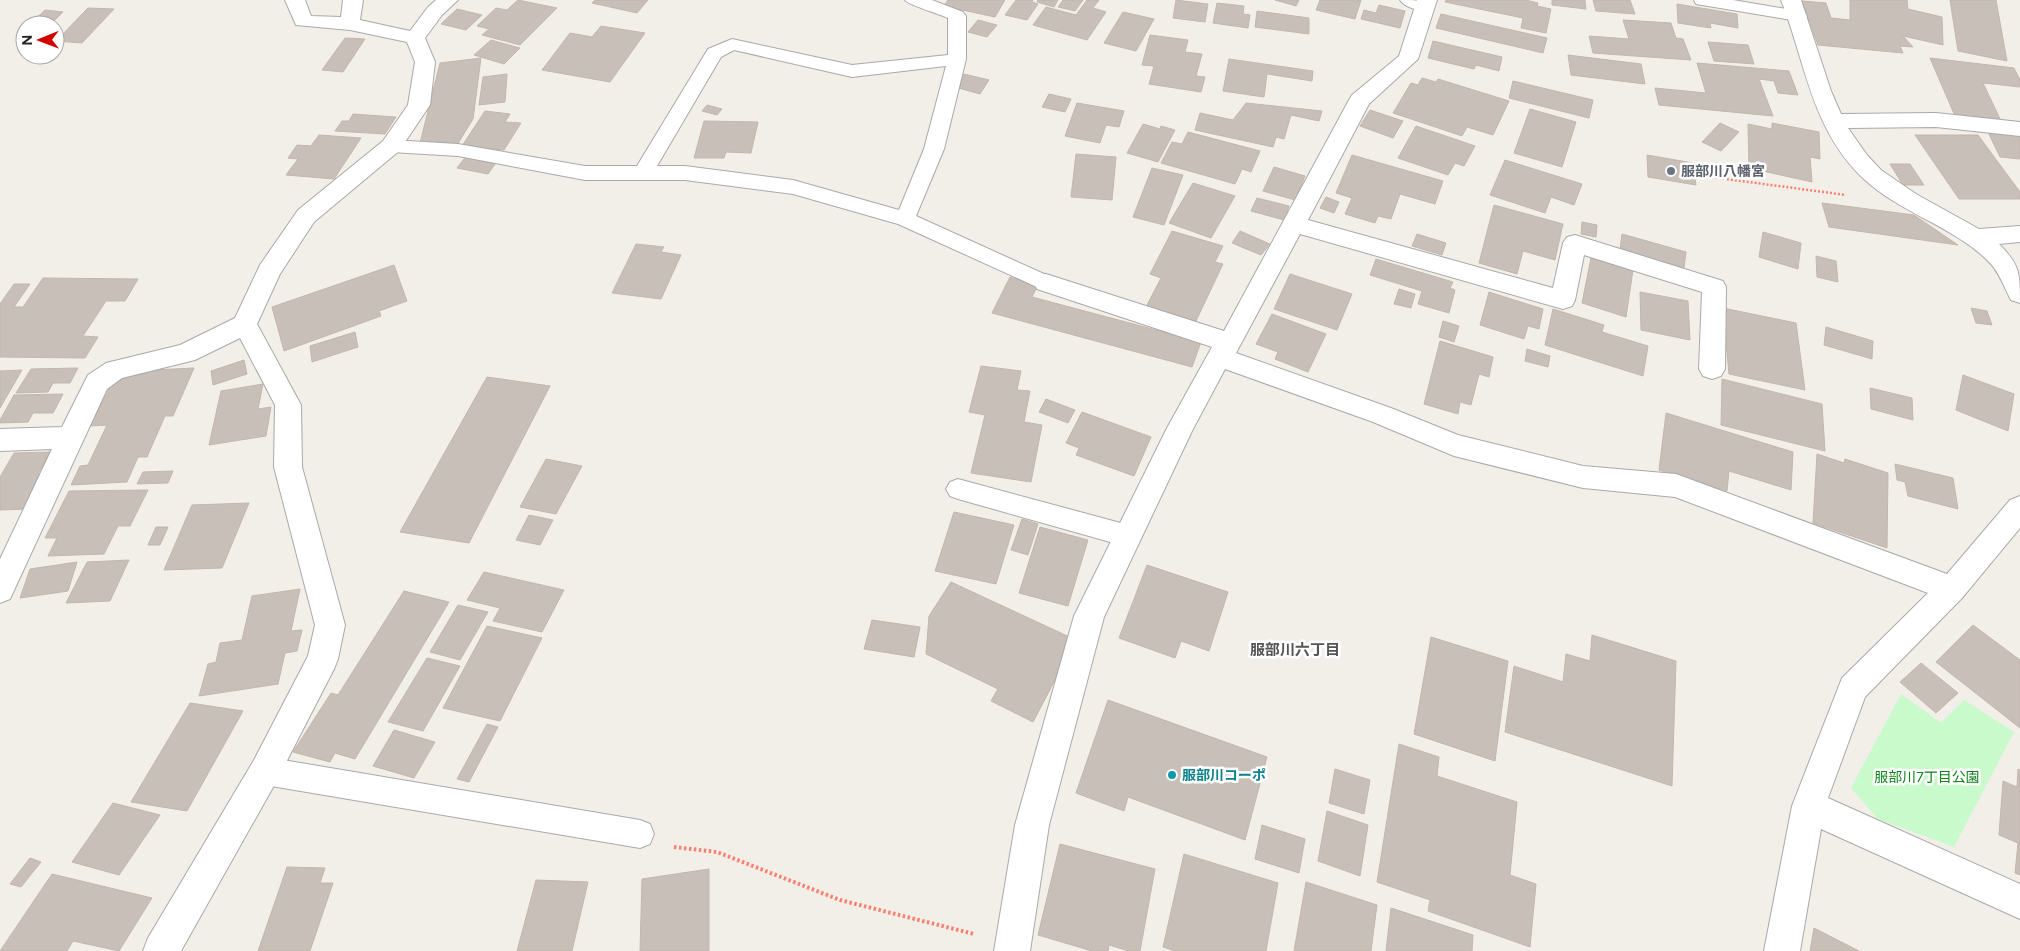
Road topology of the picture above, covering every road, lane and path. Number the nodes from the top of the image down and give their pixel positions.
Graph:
1 (295, 0) edge
2 (353, 0) edge
3 (448, 0) edge
4 (913, 0) edge
5 (1702, 0) edge
6 (1420, 2) edge
7 (1794, 8) edge
8 (350, 24) junction
9 (415, 38) junction
10 (957, 59) junction
11 (1835, 121) junction
12 (2020, 129) edge
13 (391, 146) junction
14 (643, 173) junction
15 (1712, 177) dead end
16 (1850, 195) dead end
17 (905, 219) junction
18 (1294, 224) junction
19 (2020, 234) edge
20 (1974, 238) junction
21 (1046, 283) joint
22 (2020, 294) edge
23 (244, 324) junction
24 (1224, 350) junction
25 (1712, 369) dead end
26 (71, 438) junction
27 (0, 440) edge
28 (958, 490) dead end
29 (2020, 508) edge
30 (1128, 536) junction
31 (1952, 589) junction
32 (0, 590) edge
33 (265, 772) junction
34 (1809, 806) junction
35 (640, 834) joint
36 (2020, 902) edge
37 (1012, 947) edge
38 (161, 951) edge
39 (1782, 951) edge

1 - 8 street
2 - 8 street
3 - 9 street
4 - 10 lane
5 - 7 lane
6 - 18 street
7 - 11 street
8 - 9 street
9 - 13 street
10 - 14 lane
10 - 17 lane
11 - 12 street
11 - 20 street
13 - 14 lane
13 - 23 street
14 - 17 lane
15 - 16 path
17 - 21 lane
18 - 24 street
18 - 25 street
19 - 20 street
20 - 22 street
21 - 24 street
23 - 26 street
23 - 33 street
24 - 30 street
24 - 31 street
26 - 27 street
26 - 32 street
28 - 30 lane
29 - 31 street
30 - 37 street
31 - 34 street
33 - 35 lane
33 - 38 street
34 - 36 street
34 - 39 street
35 - 37 path

